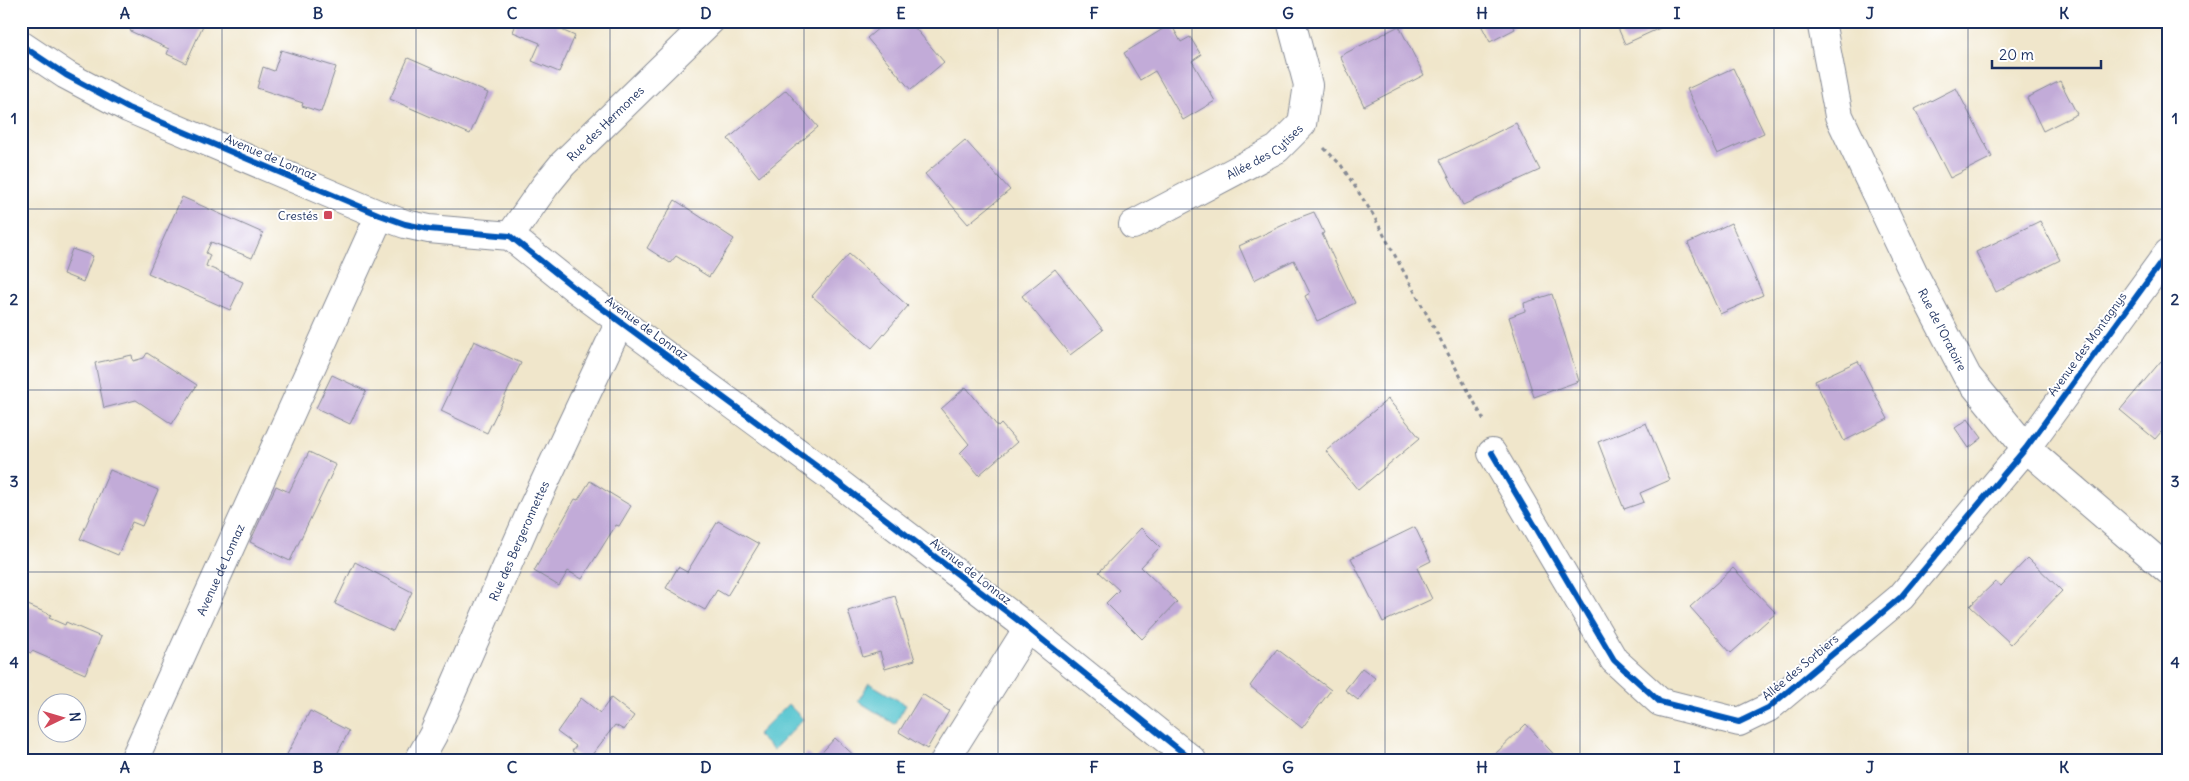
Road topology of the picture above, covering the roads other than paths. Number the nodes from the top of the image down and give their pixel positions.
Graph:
1 (710, 21) edge
2 (1292, 21) edge
3 (1821, 21) edge
4 (21, 45) edge
5 (380, 215) junction
6 (1133, 225) dead end
7 (510, 236) junction
8 (2168, 254) edge
9 (620, 322) junction
10 (2026, 448) junction
11 (1492, 454) road end
12 (2168, 570) edge
13 (1028, 628) junction
14 (134, 760) edge
15 (420, 760) edge
16 (945, 760) edge
17 (1192, 760) edge

1 - 7 street, Rue des Hermones
2 - 6 street, Allée des Cytises
3 - 10 street, Rue de l'Oratoire
4 - 5 street, Avenue de Lonnaz
5 - 7 street, Avenue de Lonnaz
5 - 14 street, Avenue de Lonnaz
7 - 9 street, Avenue de Lonnaz
8 - 10 street, Avenue des Montagnys
9 - 13 street, Avenue de Lonnaz
9 - 15 street, Rue des Bergeronnettes
10 - 11 street, Allée des Sorbiers
10 - 12 street, Rue de l'Oratoire
13 - 16 street
13 - 17 street, Avenue de Lonnaz

